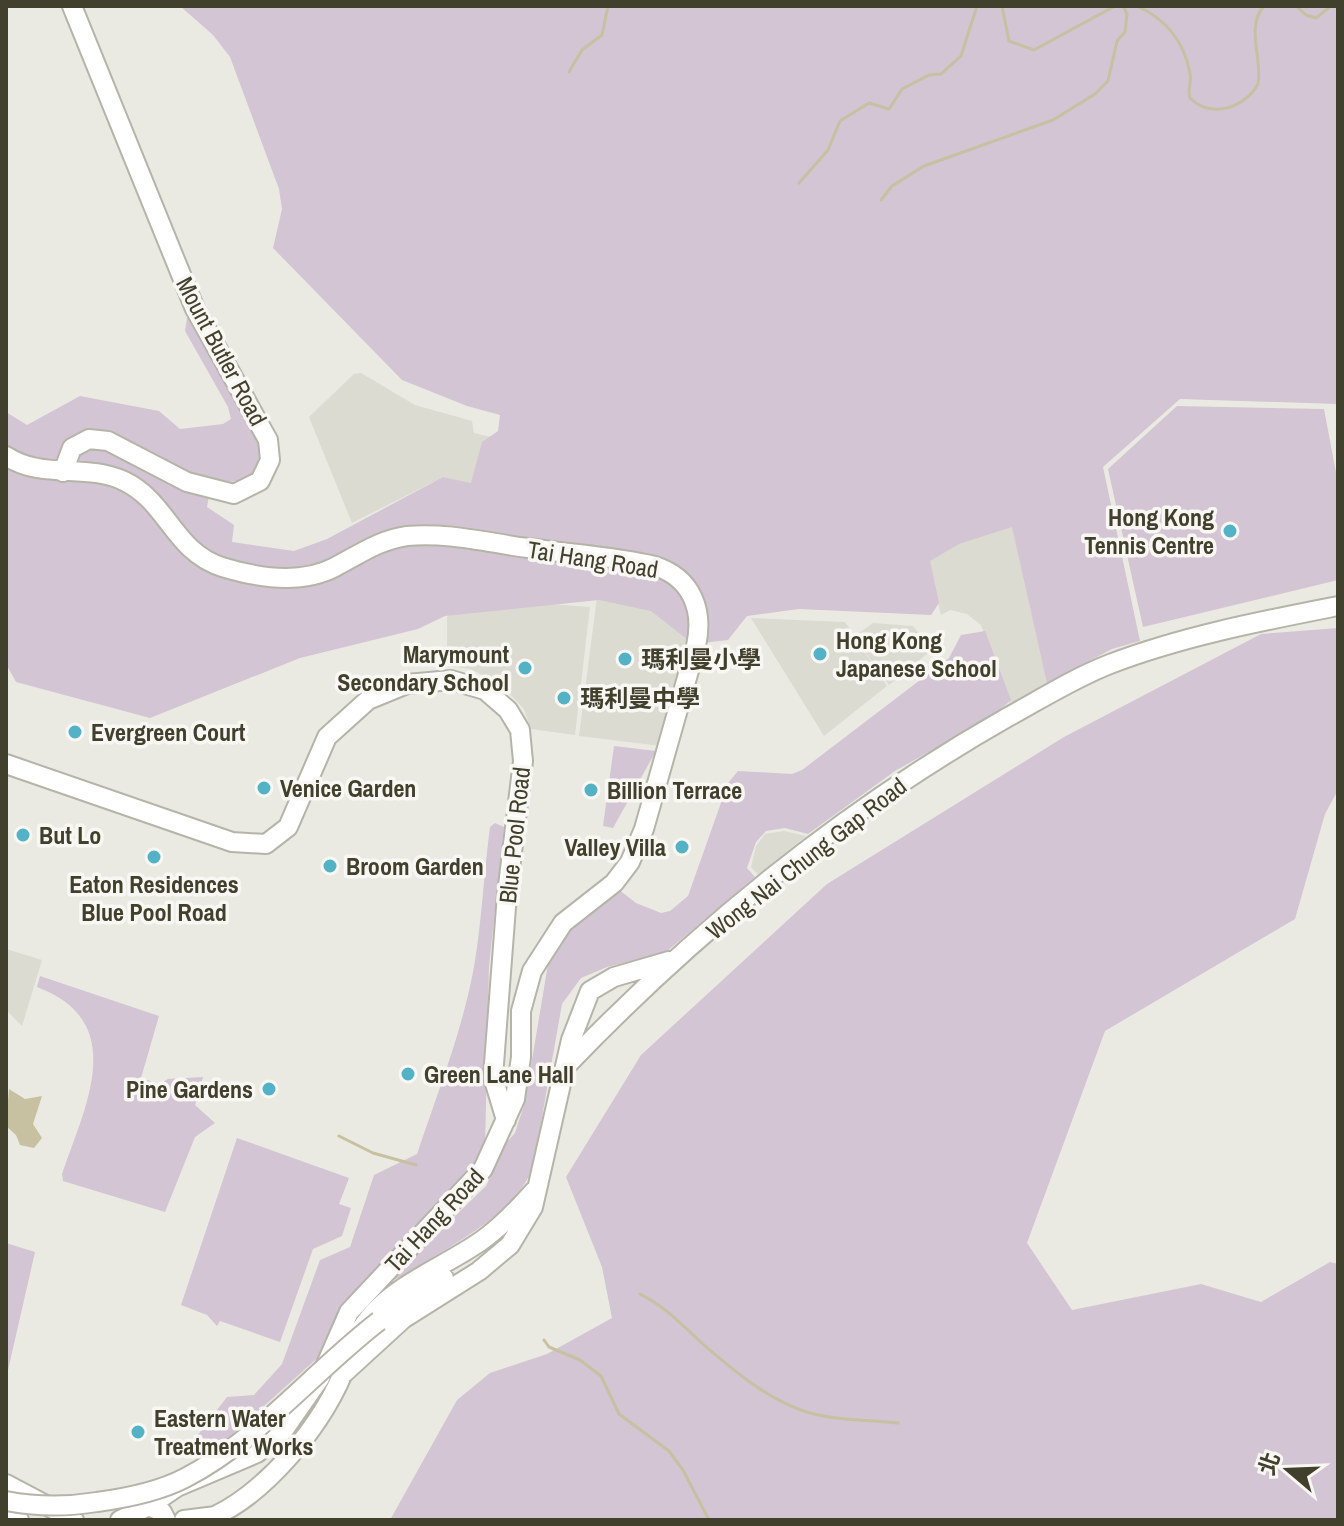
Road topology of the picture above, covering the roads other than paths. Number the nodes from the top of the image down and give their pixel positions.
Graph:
1 (72, 6) edge
2 (6, 456) edge
3 (63, 472) junction
4 (1338, 606) edge
5 (10, 765) edge
6 (675, 959) junction
7 (614, 977) junction
8 (633, 997) junction
9 (568, 1064) junction
10 (506, 1120) junction
11 (536, 1189) junction
12 (344, 1373) junction
13 (6, 1484) edge
14 (6, 1501) edge
15 (149, 1514) edge
16 (6, 1517) edge
17 (210, 1518) edge
18 (19, 1520) edge
19 (74, 1520) edge
20 (120, 1520) edge
21 (184, 1520) edge

1 - 3 main road, Mount Butler Road
2 - 3 main road, Tai Hang Road
3 - 10 main road, Tai Hang Road
4 - 6 main road, Wong Nai Chung Gap Road
5 - 10 main road, Blue Pool Road
6 - 7 main road, Wong Nai Chung Gap Road
6 - 8 main road, Wong Nai Chung Gap Road
7 - 8 main road
7 - 9 main road, Wong Nai Chung Gap Road
8 - 9 main road, Wong Nai Chung Gap Road
9 - 11 main road, Wong Nai Chung Gap Road
10 - 15 main road, Tai Hang Road
11 - 12 main road, Wong Nai Chung Gap Road
11 - 12 main road, Wong Nai Chung Gap Road
11 - 14 main road, bridge
12 - 17 main road, Wong Nai Chung Gap Road
13 - 19 main road
15 - 20 main road, Tai Hang Road
16 - 18 main road
17 - 21 main road, Wong Nai Chung Gap Road

